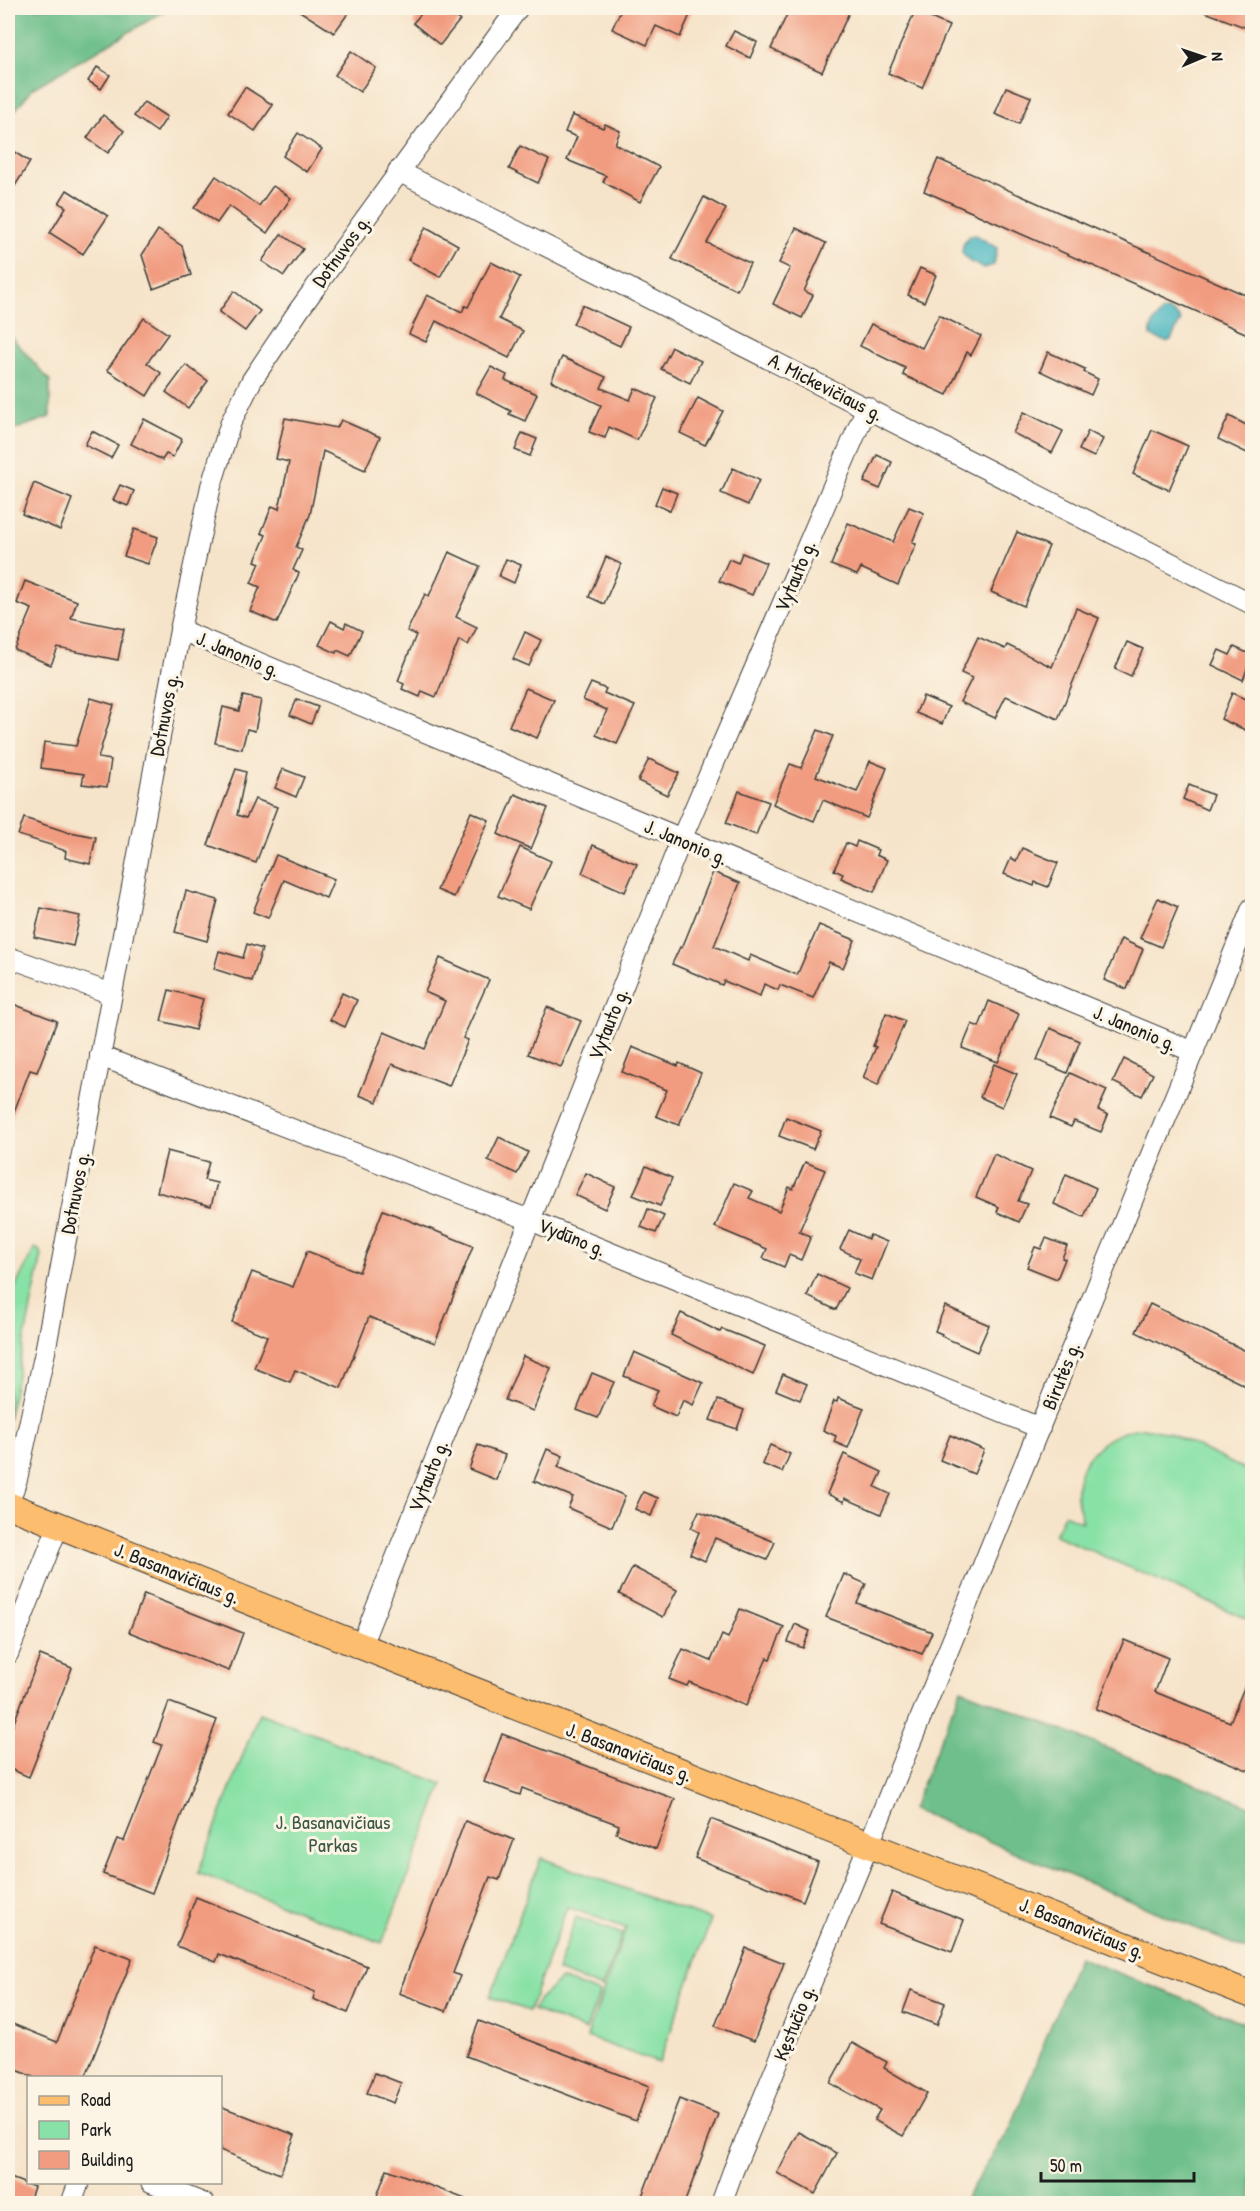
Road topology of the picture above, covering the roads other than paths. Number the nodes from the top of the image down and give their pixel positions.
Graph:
1 (518, 8) edge
2 (398, 171) junction
3 (867, 407) junction
4 (1252, 604) edge
5 (180, 630) junction
6 (681, 840) junction
7 (1252, 908) edge
8 (8, 957) edge
9 (112, 994) junction
10 (1194, 1052) junction
11 (100, 1056) junction
12 (530, 1220) junction
13 (1040, 1428) junction
14 (8, 1505) edge
15 (58, 1526) junction
16 (361, 1646) junction
17 (8, 1654) edge
18 (869, 1844) junction
19 (1252, 1995) edge
20 (78, 2184) edge
21 (156, 2184) edge
22 (71, 2204) edge
23 (205, 2204) edge
24 (721, 2204) edge

1 - 2 street, Dotnuvos g.
2 - 3 street, A. Mickevičiaus g.
2 - 5 street, Dotnuvos g.
3 - 4 street, A. Mickevičiaus g.
3 - 6 street, Vytauto g.
5 - 6 street, J. Janonio g.
5 - 9 street, Dotnuvos g.
6 - 10 street, J. Janonio g.
6 - 12 street, Vytauto g.
7 - 10 street, Birutės g.
8 - 9 street
9 - 11 street, Dotnuvos g.
10 - 13 street, Birutės g.
11 - 12 street, Vydūno g.
11 - 14 street, Dotnuvos g.
12 - 13 street, Vydūno g.
12 - 16 street, Vytauto g.
13 - 18 street, Birutės g.
14 - 15 main road, J. Basanavičiaus g.
15 - 16 main road, J. Basanavičiaus g.
15 - 17 street
16 - 18 main road, J. Basanavičiaus g.
18 - 19 main road, J. Basanavičiaus g.
18 - 24 street, Kęstučio g.
20 - 22 street
21 - 23 street

